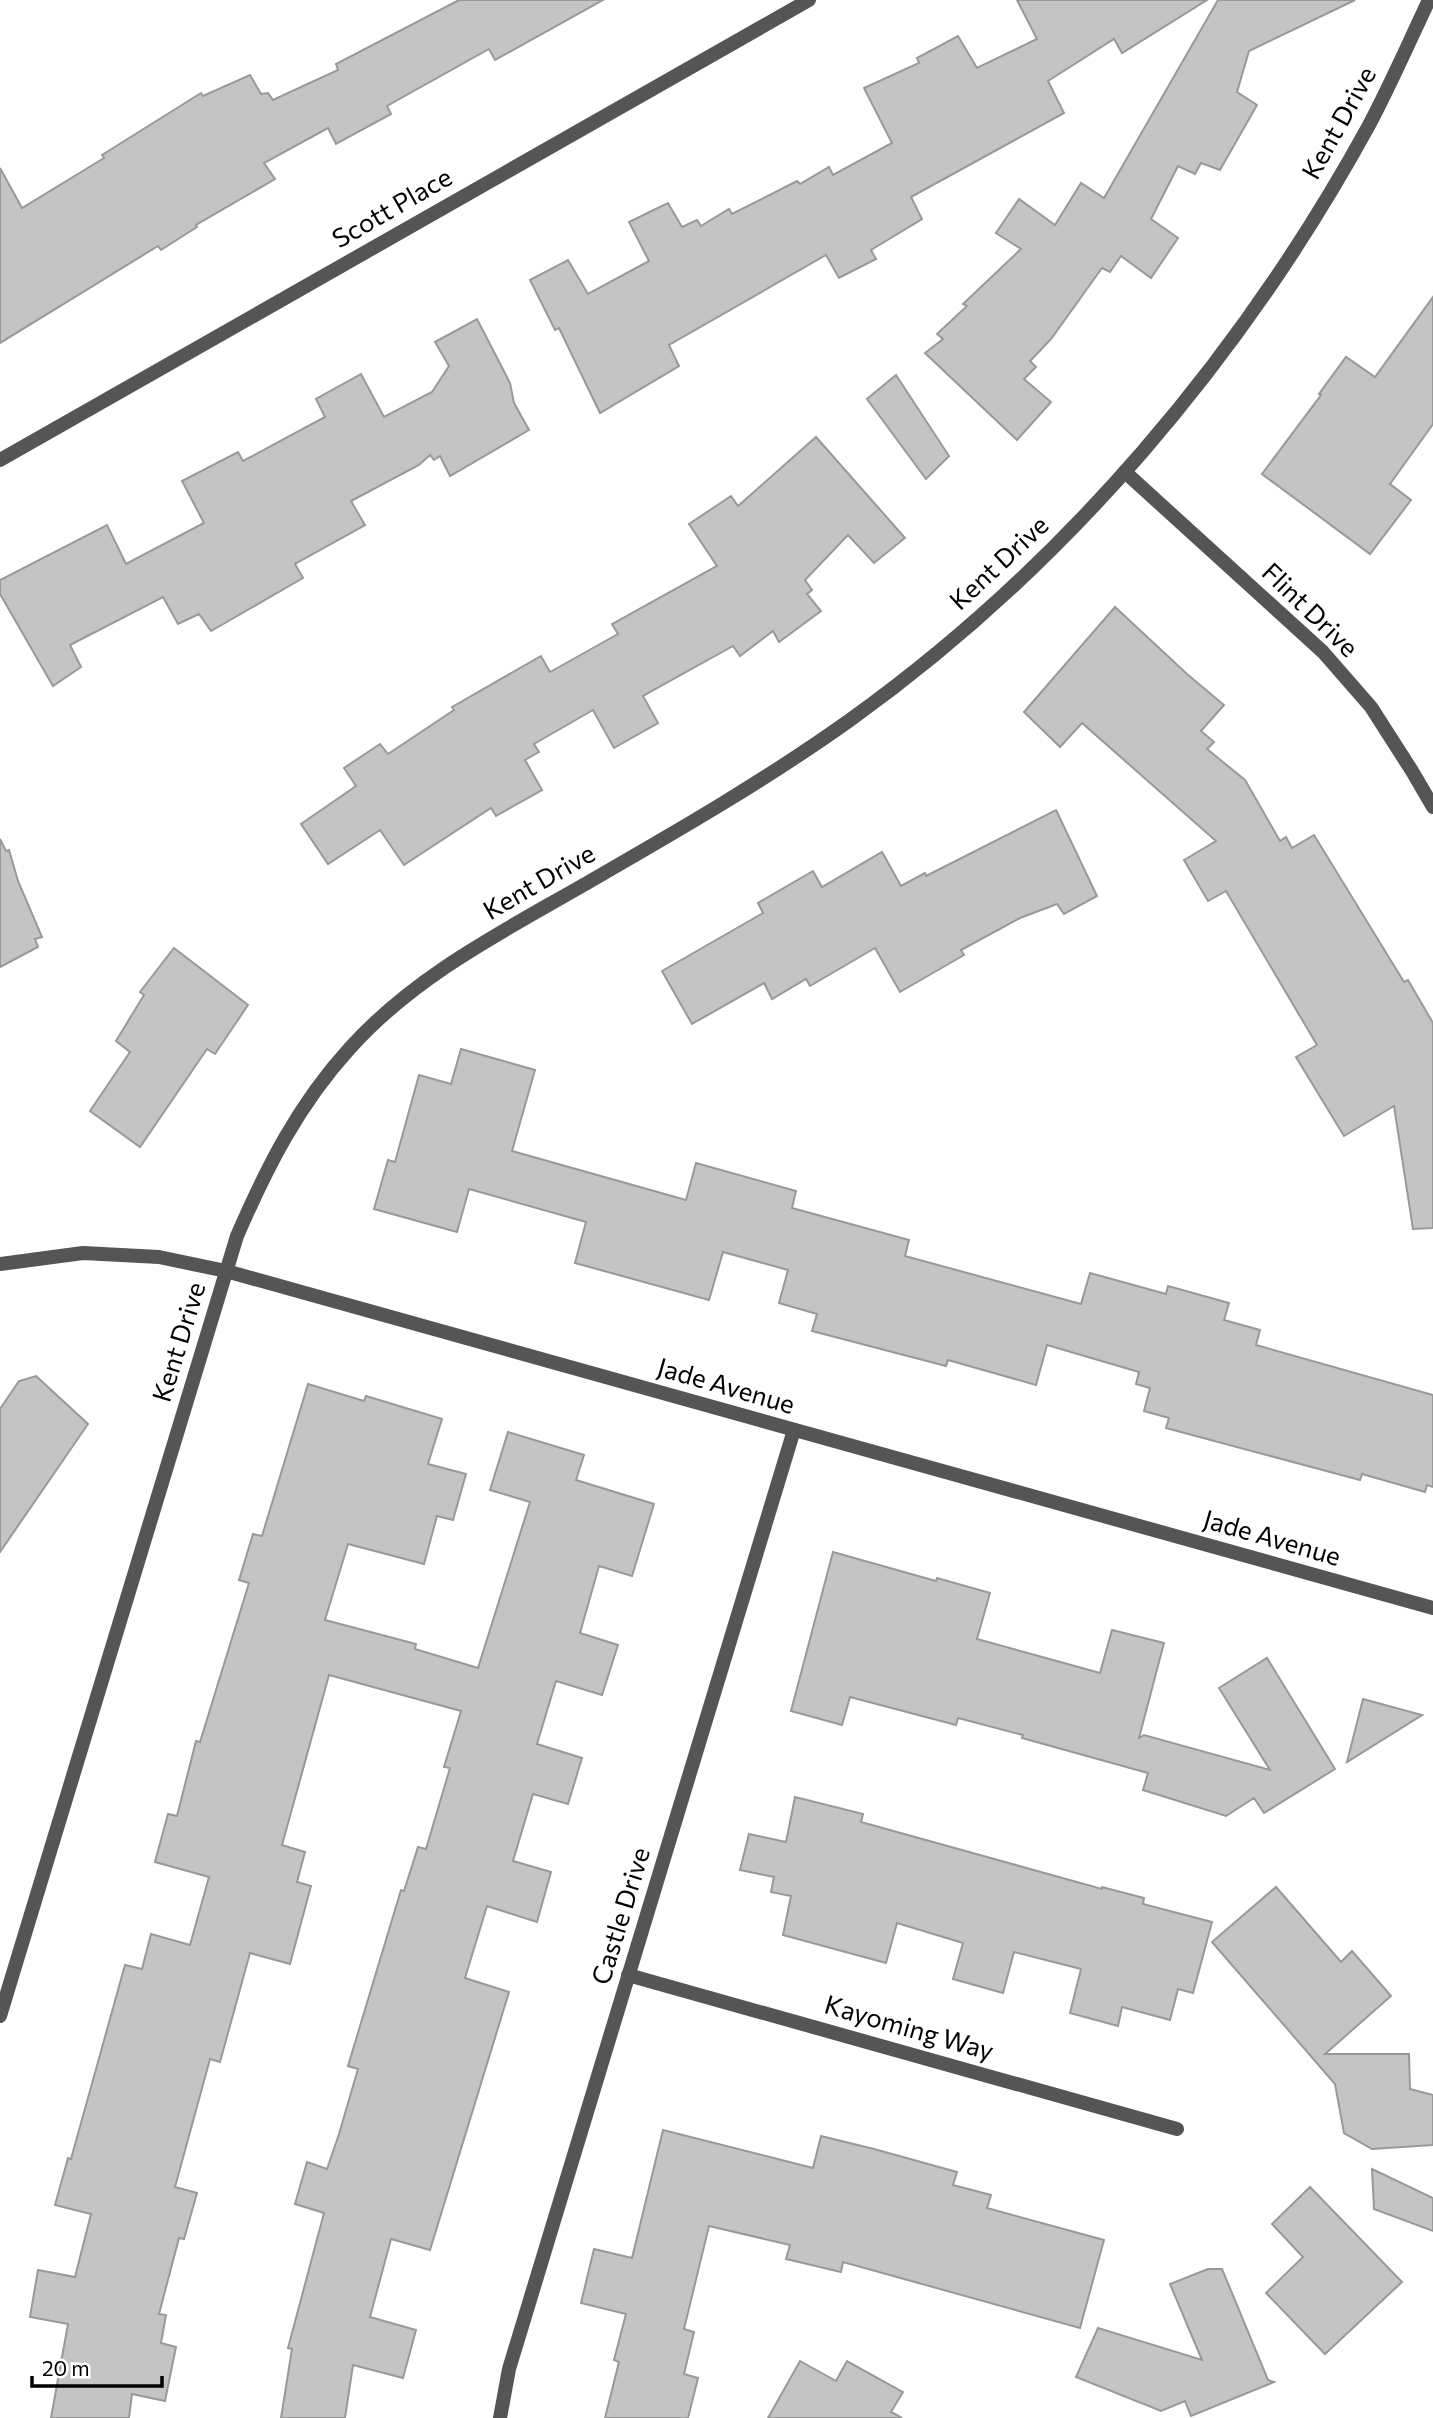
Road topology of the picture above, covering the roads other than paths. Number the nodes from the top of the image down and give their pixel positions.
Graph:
1 (809, 0) edge
2 (1429, 0) edge
3 (0, 460) edge
4 (1125, 472) junction
5 (1433, 807) edge
6 (0, 1264) edge
7 (226, 1271) junction
8 (794, 1430) junction
9 (1433, 1608) edge
10 (628, 1976) junction
11 (0, 2016) edge
12 (1177, 2129) dead end
13 (500, 2418) edge

1 - 3 street, Scott Place
2 - 4 street, Kent Drive
4 - 5 street, Flint Drive
4 - 7 street, Kent Drive
6 - 7 street, Jade Avenue
7 - 8 street, Jade Avenue
7 - 11 street, Kent Drive
8 - 9 street, Jade Avenue
8 - 10 street, Castle Drive
10 - 12 street, Kayoming Way
10 - 13 street, Castle Drive

